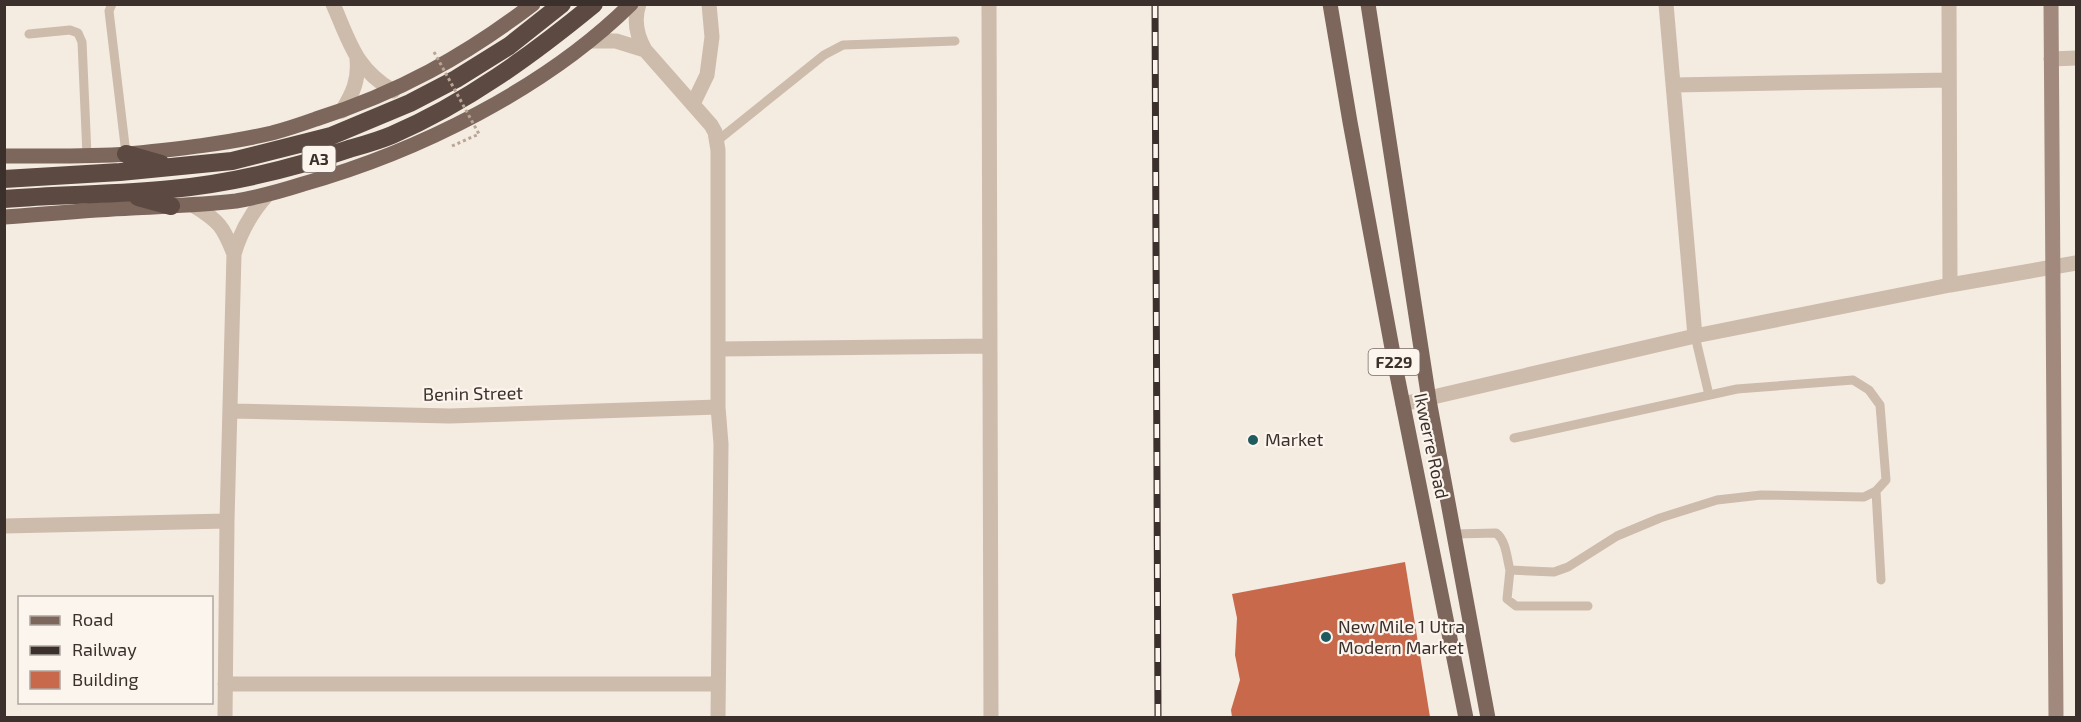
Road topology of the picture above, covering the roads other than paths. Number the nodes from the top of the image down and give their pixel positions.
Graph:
1 (112, 4) edge
2 (333, 4) edge
3 (533, 4) edge
4 (561, 4) edge
5 (594, 4) edge
6 (631, 4) edge
7 (639, 4) edge
8 (709, 4) edge
9 (989, 4) edge
10 (1330, 4) edge
11 (1368, 4) edge
12 (1666, 4) edge
13 (1949, 4) edge
14 (2051, 4) edge
15 (29, 34) dead end
16 (590, 41) junction
17 (956, 41) dead end
18 (645, 50) junction
19 (2051, 58) junction
20 (2076, 58) edge
21 (357, 59) junction
22 (1949, 80) junction
23 (1674, 86) junction
24 (393, 91) junction
25 (693, 104) junction
26 (342, 111) junction
27 (717, 141) junction
28 (140, 154) junction
29 (87, 155) junction
30 (4, 156) edge
31 (172, 167) junction
32 (120, 172) junction
33 (4, 179) edge
34 (267, 195) junction
35 (172, 197) junction
36 (4, 199) edge
37 (128, 200) junction
38 (194, 205) junction
39 (4, 217) edge
40 (234, 254) junction
41 (2076, 263) edge
42 (2051, 266) junction
43 (1950, 285) junction
44 (1695, 336) junction
45 (990, 346) junction
46 (719, 349) junction
47 (1709, 395) junction
48 (1429, 400) junction
49 (1403, 404) junction
50 (718, 407) junction
51 (230, 411) junction
52 (1514, 438) dead end
53 (1876, 491) junction
54 (227, 521) junction
55 (4, 526) edge
56 (1454, 534) junction
57 (1510, 570) junction
58 (1881, 580) dead end
59 (1588, 606) dead end
60 (225, 684) junction
61 (718, 684) junction
62 (225, 717) edge
63 (718, 717) edge
64 (991, 717) edge
65 (1466, 717) edge
66 (1488, 717) edge
67 (2055, 717) edge

1 - 28 lane
2 - 21 street
3 - 24 main road
4 - 31 highway, A3
5 - 35 highway, A3
6 - 16 main road
7 - 18 street
8 - 25 street
9 - 45 street
10 - 49 main road, Ikwerre Road / F229
11 - 48 main road, Ikwerre Road / F229
12 - 23 street
13 - 22 street
14 - 19 street
15 - 29 lane
16 - 18 street
16 - 34 main road
17 - 27 lane
18 - 25 street
19 - 20 street
19 - 42 street
21 - 24 street
21 - 26 street
22 - 23 street
22 - 43 street
23 - 44 street
24 - 26 main road
25 - 27 street
26 - 28 main road
27 - 46 street
28 - 29 main road
28 - 31 highway
28 - 32 highway
29 - 30 main road
31 - 32 highway, A3
32 - 33 highway, A3
34 - 38 main road
34 - 40 street
35 - 37 highway, A3
35 - 37 highway
35 - 38 main road
36 - 37 highway, A3
37 - 39 main road
38 - 40 street
40 - 51 street
41 - 42 street
42 - 43 street
42 - 67 street
43 - 44 street
44 - 47 lane
44 - 48 street
45 - 46 street
45 - 64 street
46 - 50 street
47 - 52 lane
47 - 53 lane
48 - 49 street
48 - 56 main road, Ikwerre Road / F229
49 - 65 main road, Ikwerre Road / F229
50 - 51 street, Benin Street
50 - 61 street
51 - 54 street
53 - 57 lane
53 - 58 lane
54 - 55 street
54 - 60 street
56 - 57 lane
56 - 66 main road, Ikwerre Road / F229
57 - 59 lane
60 - 61 street
60 - 62 street
61 - 63 street

